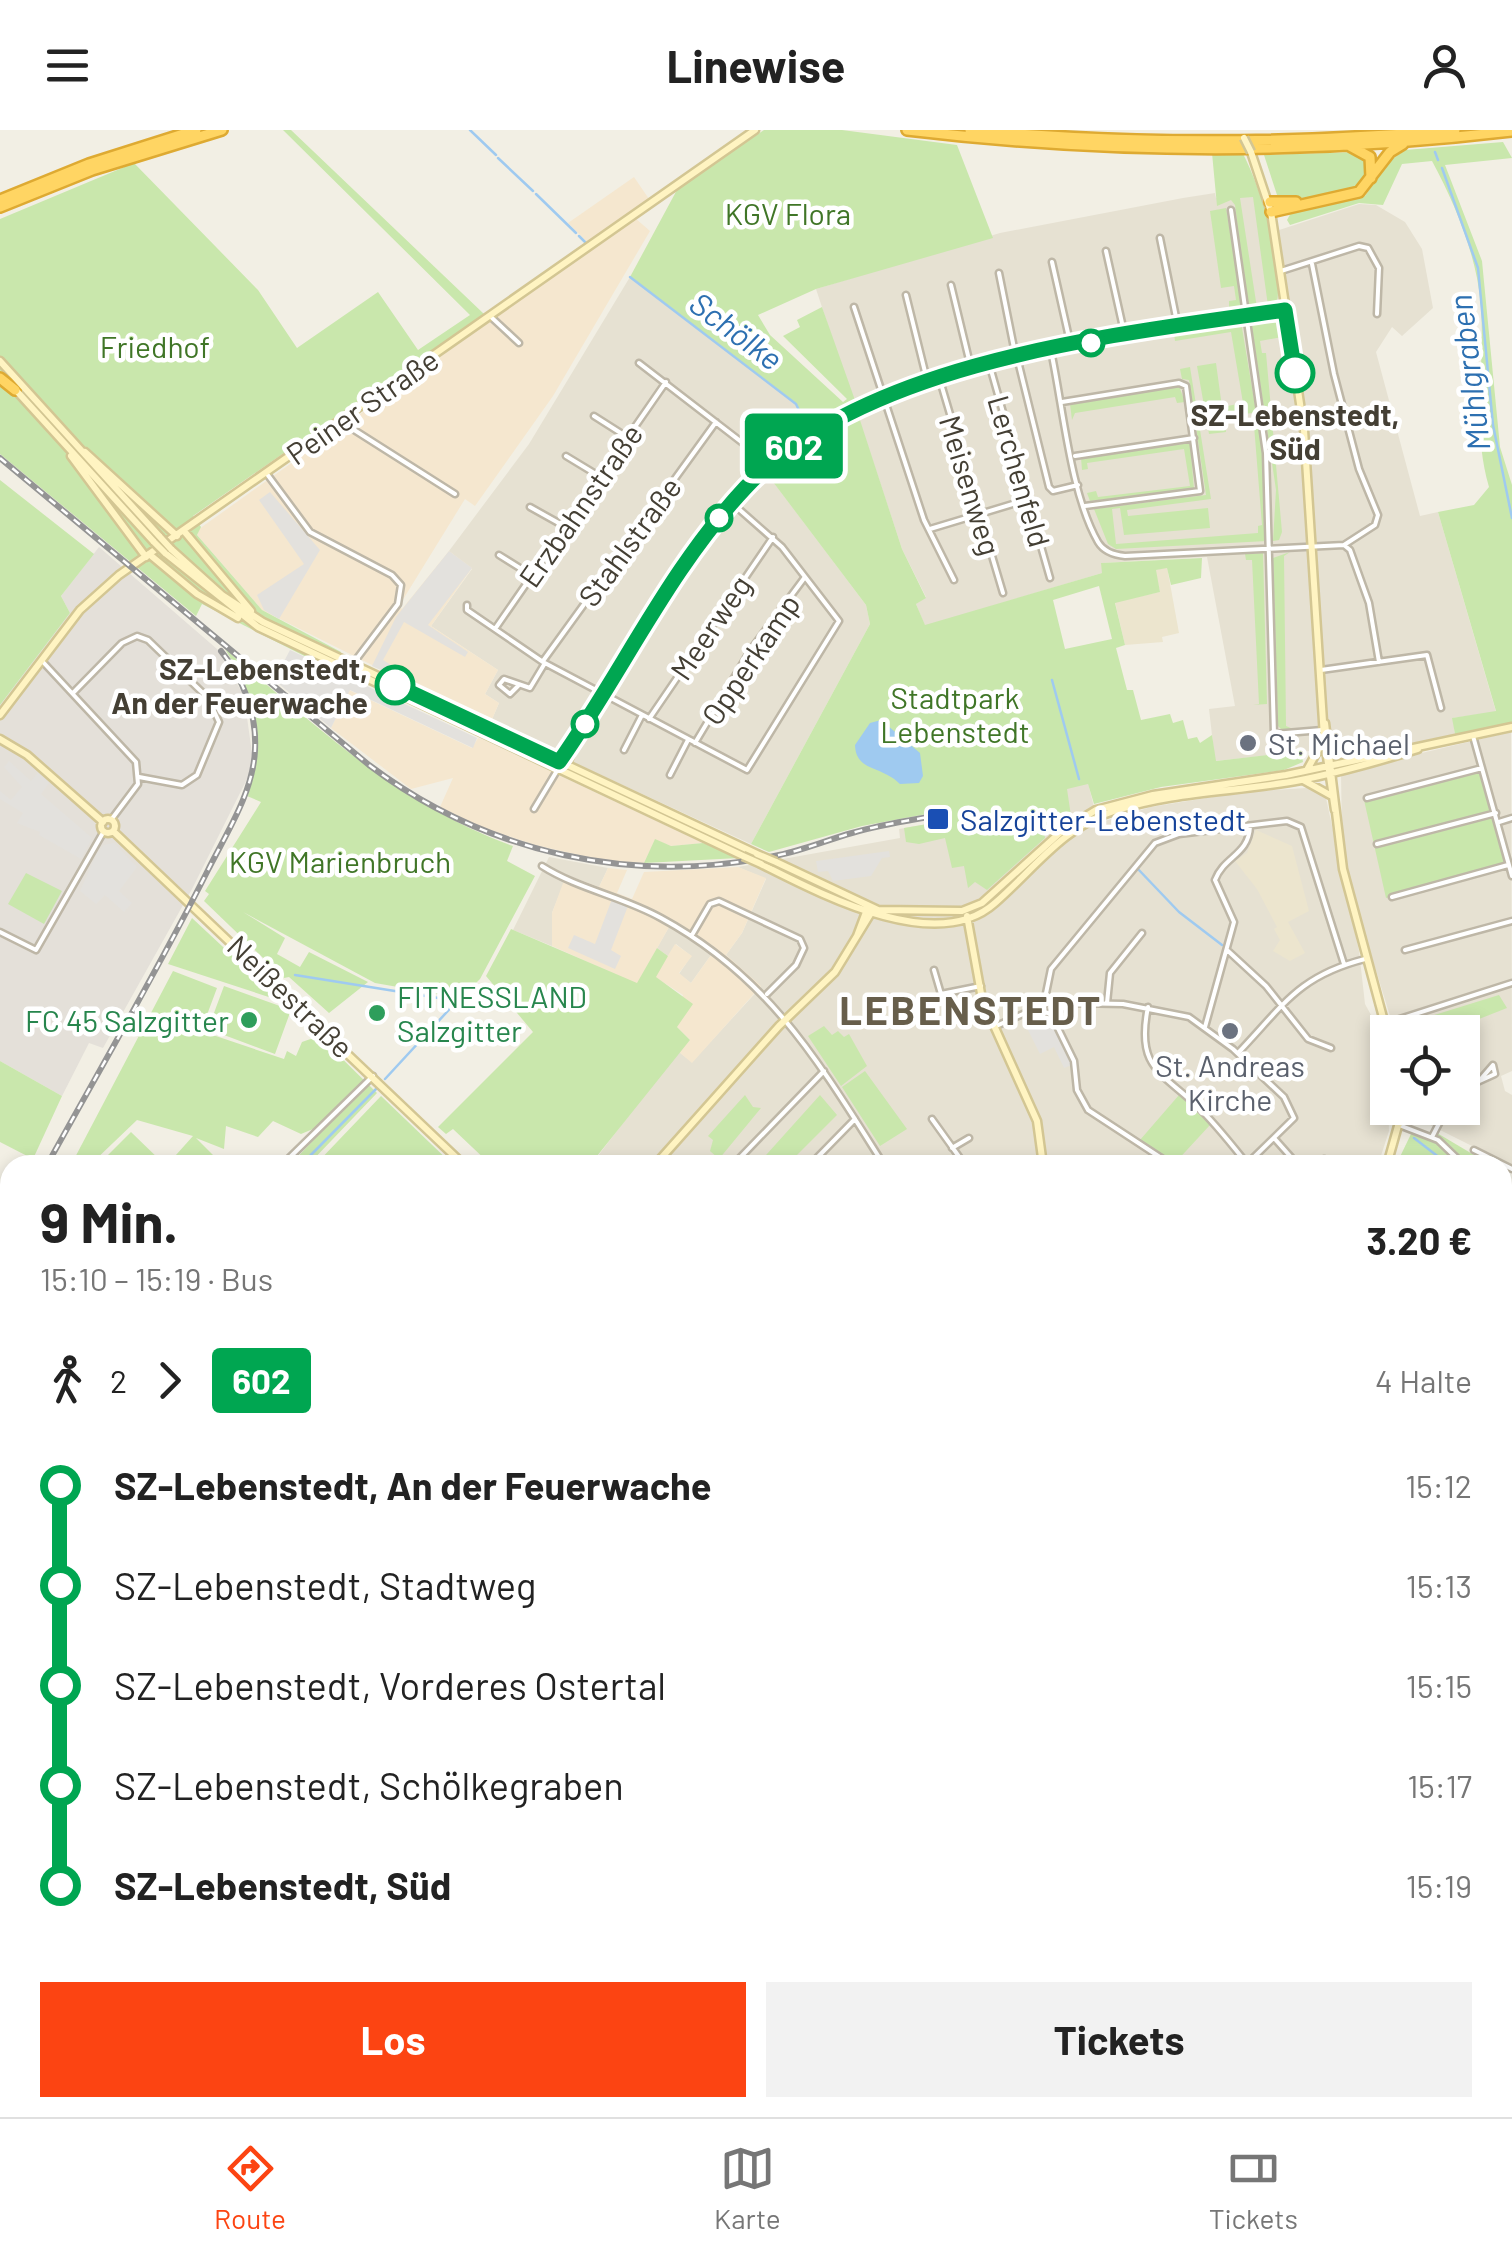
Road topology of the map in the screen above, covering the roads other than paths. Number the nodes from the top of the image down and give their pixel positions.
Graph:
1 (196, 130) edge
2 (222, 130) edge
3 (755, 130) edge
4 (907, 130) edge
5 (970, 130) edge
6 (1356, 130) edge
7 (1390, 130) edge
8 (1456, 130) edge
9 (1512, 132) edge
10 (1242, 134) edge
11 (1407, 138) junction
12 (1345, 142) junction
13 (1370, 182) junction
14 (0, 204) edge
15 (1270, 207) junction
16 (1231, 210) dead end
17 (1160, 238) dead end
18 (1106, 251) dead end
19 (1052, 262) dead end
20 (1312, 264) junction
21 (1281, 271) junction
22 (1000, 273) dead end
23 (951, 285) dead end
24 (906, 295) dead end
25 (854, 307) dead end
26 (1285, 310) junction
27 (1377, 314) dead end
28 (490, 316) junction
29 (1246, 316) junction
30 (1178, 327) junction
31 (1124, 337) junction
32 (519, 344) dead end
33 (1071, 347) junction
34 (1051, 350) junction
35 (1016, 358) junction
36 (0, 361) edge
37 (639, 363) dead end
38 (990, 363) junction
39 (971, 368) junction
40 (0, 375) edge
41 (939, 377) junction
42 (927, 380) junction
43 (666, 382) junction
44 (15, 390) joint
45 (884, 396) junction
46 (1062, 402) junction
47 (594, 416) dead end
48 (340, 422) junction
49 (716, 422) junction
50 (58, 428) junction
51 (626, 437) junction
52 (1194, 438) junction
53 (65, 446) junction
54 (566, 456) dead end
55 (1073, 456) junction
56 (770, 464) junction
57 (267, 474) junction
58 (598, 476) junction
59 (1079, 484) junction
60 (455, 494) dead end
61 (1026, 500) junction
62 (732, 502) junction
63 (1086, 506) junction
64 (530, 507) dead end
65 (978, 515) junction
66 (564, 526) junction
67 (928, 529) junction
68 (180, 533) junction
69 (772, 537) junction
70 (157, 540) junction
71 (1344, 545) junction
72 (1312, 546) junction
73 (1270, 548) junction
74 (499, 555) dead end
75 (148, 556) junction
76 (532, 575) junction
77 (806, 576) junction
78 (1050, 578) dead end
79 (954, 580) dead end
80 (1003, 593) dead end
81 (467, 605) dead end
82 (260, 624) junction
83 (495, 630) junction
84 (42, 661) junction
85 (544, 662) junction
86 (1379, 663) junction
87 (350, 668) junction
88 (1321, 670) junction
89 (518, 686) dead end
90 (602, 693) junction
91 (73, 694) junction
92 (1441, 708) dead end
93 (0, 715) edge
94 (642, 715) junction
95 (649, 719) junction
96 (1512, 726) edge
97 (1326, 732) junction
98 (1473, 736) junction
99 (0, 739) edge
100 (688, 740) junction
101 (695, 743) junction
102 (1429, 745) junction
103 (624, 750) dead end
104 (1364, 757) junction
105 (561, 766) junction
106 (1330, 768) junction
107 (1482, 768) junction
108 (1307, 770) junction
109 (670, 775) dead end
110 (139, 778) junction
111 (1302, 780) junction
112 (1330, 795) junction
113 (1366, 798) dead end
114 (534, 809) dead end
115 (1335, 810) junction
116 (1496, 812) junction
117 (1512, 818) edge
118 (107, 821) junction
119 (1498, 822) junction
120 (1250, 826) junction
121 (109, 831) junction
122 (1376, 844) dead end
123 (1509, 865) junction
124 (542, 866) dead end
125 (1512, 876) edge
126 (1392, 896) dead end
127 (869, 912) junction
128 (967, 914) junction
129 (1512, 921) edge
130 (0, 932) edge
131 (1142, 934) dead end
132 (692, 935) junction
133 (1227, 950) junction
134 (1405, 950) dead end
135 (1365, 960) junction
136 (1344, 964) junction
137 (934, 970) dead end
138 (1512, 984) edge
139 (981, 986) junction
140 (766, 995) junction
141 (1106, 1003) junction
142 (1282, 1006) junction
143 (1148, 1007) junction
144 (1043, 1008) junction
145 (1051, 1014) junction
146 (1381, 1015) edge
147 (1413, 1015) edge
148 (1189, 1016) junction
149 (1207, 1017) junction
150 (787, 1018) junction
151 (1205, 1026) junction
152 (994, 1027) junction
153 (1332, 1048) dead end
154 (1238, 1053) junction
155 (824, 1071) junction
156 (373, 1076) junction
157 (854, 1118) junction
158 (932, 1119) dead end
159 (1399, 1125) edge
160 (1438, 1125) edge
161 (1399, 1128) junction
162 (1432, 1137) junction
163 (969, 1138) dead end
164 (1274, 1138) junction
165 (952, 1148) junction
166 (1474, 1150) dead end
167 (292, 1155) edge
168 (454, 1155) edge
169 (664, 1155) edge
170 (743, 1155) edge
171 (819, 1155) edge
172 (878, 1155) edge
173 (957, 1155) edge
174 (1042, 1155) edge
175 (1158, 1155) edge
176 (1240, 1155) edge
177 (1257, 1155) edge
178 (1289, 1155) edge
179 (1390, 1155) edge
180 (1453, 1155) edge
181 (1484, 1155) edge

1 - 14 highway
2 - 14 highway
3 - 28 street, Peiner Straße
4 - 12 highway
5 - 12 highway
6 - 12 highway
7 - 11 highway
8 - 11 highway
9 - 11 highway
10 - 15 street, bridge
11 - 12 highway
11 - 13 highway
12 - 13 highway
13 - 15 highway
15 - 21 street
16 - 29 street
17 - 30 street
18 - 31 street
19 - 33 street
20 - 21 street
20 - 27 street
20 - 71 street
21 - 26 street
22 - 35 street
23 - 39 street
24 - 42 street
25 - 45 street
26 - 29 street
26 - 72 street
28 - 32 street
28 - 48 street, Peiner Straße
29 - 30 street
29 - 73 street
30 - 31 street
31 - 33 street
33 - 34 street
34 - 35 street
34 - 46 street
35 - 38 street
35 - 59 street
36 - 50 street
37 - 43 street
38 - 39 street
38 - 61 street, Lerchenfeld
39 - 41 street
40 - 44 highway
41 - 42 street
41 - 65 street, Meisenweg
42 - 45 street
43 - 49 street
43 - 51 street, Erzbahnstraße
44 - 53 street
45 - 56 street
45 - 67 street
46 - 52 street
46 - 55 street
47 - 51 street
48 - 57 street, Peiner Straße
48 - 60 street
49 - 56 street
49 - 85 street, Stahlstraße
50 - 68 street
50 - 70 street
51 - 58 street, Erzbahnstraße
52 - 55 street
52 - 63 street
53 - 70 street
53 - 75 street
54 - 58 street
55 - 59 street
56 - 62 street
57 - 68 street, Peiner Straße
57 - 87 street
58 - 66 street, Erzbahnstraße
59 - 63 street
61 - 65 street
61 - 78 street, Lerchenfeld
62 - 69 street
62 - 90 street
63 - 73 street
64 - 66 street
65 - 67 street
65 - 80 street, Meisenweg
66 - 76 street, Erzbahnstraße
67 - 79 street
68 - 75 street, Peiner Straße
68 - 82 street
69 - 77 street
69 - 95 street, Meerweg
70 - 82 street, bridge
71 - 72 street
71 - 86 street
72 - 73 street
72 - 88 street
73 - 97 street
74 - 76 street
75 - 82 street
75 - 84 street, Peiner Straße
76 - 83 street, Erzbahnstraße
77 - 101 street, Opperkamp
77 - 101 street
81 - 83 street
82 - 87 street
83 - 85 street
84 - 91 street
84 - 93 street, Peiner Straße
85 - 89 street, Stahlstraße
85 - 90 street
86 - 88 street
86 - 92 street
87 - 105 street
88 - 97 street
90 - 94 street
90 - 105 street
91 - 110 street
91 - 110 street
94 - 95 street
94 - 103 street
95 - 100 street
96 - 98 street
97 - 104 street
97 - 106 street
97 - 108 street
98 - 102 street
98 - 107 street
99 - 118 street
100 - 101 street
100 - 109 street
102 - 104 street
102 - 106 street
104 - 106 street
105 - 114 street
105 - 127 street, bridge
105 - 127 street, bridge
106 - 108 street
106 - 111 street
106 - 112 street
106 - 115 street
107 - 113 street
107 - 116 street
108 - 128 street
110 - 118 street
111 - 112 street
111 - 128 street
112 - 115 street
115 - 135 street
116 - 119 street
116 - 122 street
117 - 119 street
118 - 121 street
119 - 123 street
120 - 133 street
120 - 136 street
120 - 144 street
121 - 130 street
121 - 156 street, Neißestraße
123 - 125 street
123 - 126 street
124 - 132 street
127 - 128 street
127 - 150 street
128 - 139 street
129 - 134 street
131 - 141 street
132 - 140 street
132 - 140 street
133 - 142 street
133 - 149 street
135 - 136 street
135 - 146 street
136 - 142 street
137 - 139 street
138 - 147 street
139 - 152 street
140 - 150 street
141 - 143 street
141 - 145 street
142 - 153 street
142 - 154 street
143 - 148 street
143 - 176 street
144 - 145 street
144 - 152 street
145 - 175 street
148 - 149 street
148 - 151 street
149 - 151 street
150 - 155 street
150 - 169 street
151 - 154 street
152 - 174 street
154 - 164 street
155 - 157 street
155 - 170 street
156 - 167 street
156 - 168 street, Neißestraße
157 - 171 street
157 - 172 street
158 - 165 street
159 - 161 street
160 - 162 street
161 - 162 street
161 - 179 street
162 - 180 street
163 - 165 street
164 - 177 street
164 - 178 street
165 - 173 street
166 - 181 street

